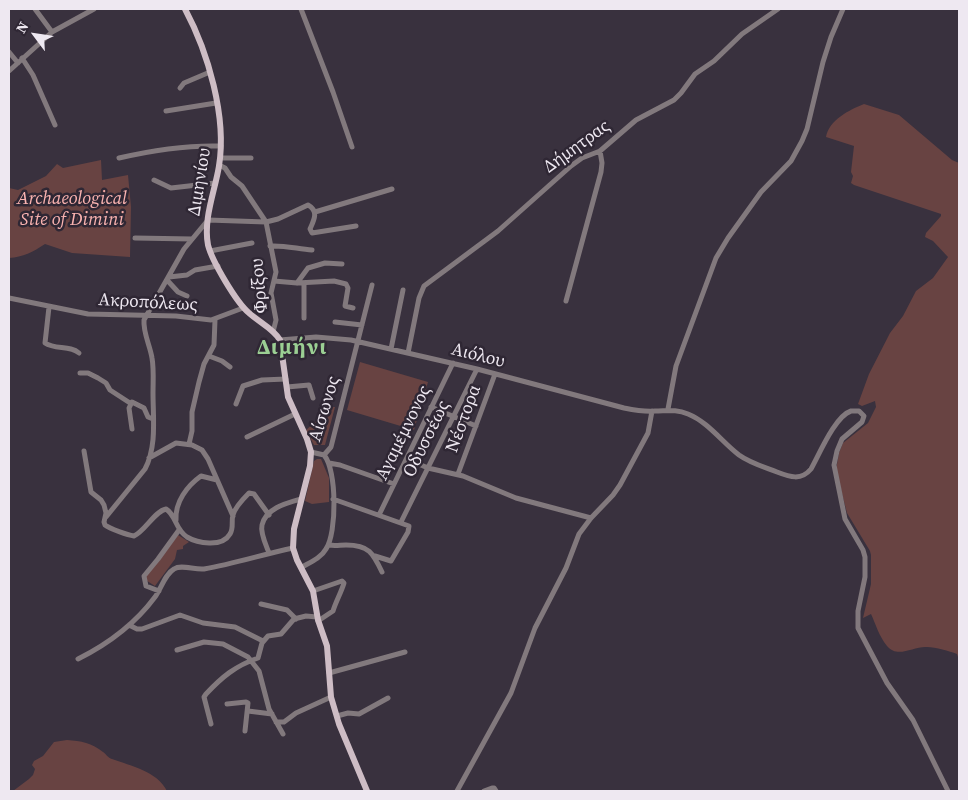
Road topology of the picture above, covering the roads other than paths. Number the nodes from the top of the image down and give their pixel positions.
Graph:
1 (35, 9) edge
2 (94, 9) edge
3 (184, 9) edge
4 (301, 9) edge
5 (778, 9) edge
6 (844, 9) edge
7 (52, 32) junction
8 (9, 52) edge
9 (20, 60) junction
10 (9, 71) edge
11 (210, 72) junction
12 (180, 88) dead end
13 (216, 103) junction
14 (166, 112) dead end
15 (55, 125) dead end
16 (221, 146) junction
17 (352, 147) dead end
18 (600, 151) junction
19 (119, 158) dead end
20 (251, 158) dead end
21 (219, 162) junction
22 (154, 180) dead end
23 (215, 184) junction
24 (392, 189) dead end
25 (314, 212) junction
26 (208, 220) junction
27 (266, 222) junction
28 (356, 226) dead end
29 (135, 238) dead end
30 (192, 239) junction
31 (252, 243) dead end
32 (270, 246) junction
33 (312, 250) dead end
34 (210, 251) junction
35 (342, 264) dead end
36 (218, 266) junction
37 (168, 279) junction
38 (274, 281) junction
39 (297, 283) junction
40 (304, 283) junction
41 (372, 284) dead end
42 (403, 290) dead end
43 (187, 296) dead end
44 (9, 298) edge
45 (566, 301) dead end
46 (49, 307) junction
47 (244, 308) junction
48 (353, 308) dead end
49 (146, 316) junction
50 (304, 318) dead end
51 (215, 320) junction
52 (335, 322) dead end
53 (362, 325) junction
54 (273, 332) junction
55 (280, 340) junction
56 (358, 341) junction
57 (391, 349) junction
58 (79, 353) dead end
59 (408, 353) junction
60 (209, 356) junction
61 (453, 363) junction
62 (230, 366) dead end
63 (477, 369) junction
64 (80, 373) dead end
65 (495, 374) junction
66 (286, 379) junction
67 (287, 387) junction
68 (312, 398) dead end
69 (130, 403) junction
70 (236, 404) dead end
71 (431, 408) junction
72 (668, 409) junction
73 (652, 411) junction
74 (295, 414) junction
75 (454, 417) junction
76 (153, 420) junction
77 (476, 426) junction
78 (132, 430) dead end
79 (247, 437) dead end
80 (189, 444) junction
81 (84, 451) dead end
82 (311, 452) junction
83 (324, 455) junction
84 (149, 458) junction
85 (407, 459) junction
86 (329, 464) junction
87 (428, 468) junction
88 (458, 474) junction
89 (217, 480) junction
90 (394, 484) junction
91 (333, 499) junction
92 (302, 500) junction
93 (269, 515) junction
94 (379, 515) junction
95 (232, 516) junction
96 (106, 517) junction
97 (591, 518) junction
98 (400, 522) junction
99 (177, 528) junction
100 (329, 545) junction
101 (293, 548) junction
102 (269, 553) junction
103 (375, 556) junction
104 (302, 567) junction
105 (382, 572) dead end
106 (159, 591) junction
107 (313, 591) junction
108 (261, 604) dead end
109 (296, 619) junction
110 (318, 619) junction
111 (130, 625) junction
112 (263, 641) junction
113 (177, 650) dead end
114 (405, 652) dead end
115 (78, 659) dead end
116 (251, 660) junction
117 (329, 673) junction
118 (331, 697) junction
119 (388, 698) dead end
120 (227, 704) dead end
121 (248, 711) junction
122 (272, 714) junction
123 (337, 716) junction
124 (276, 722) junction
125 (211, 724) dead end
126 (245, 731) dead end
127 (283, 734) dead end
128 (367, 791) edge
129 (457, 791) edge
130 (484, 791) edge
131 (496, 791) edge
132 (948, 791) edge

1 - 7 street
2 - 7 street
3 - 11 main road, Διμηνίου
4 - 17 street
5 - 18 street, Δήμητρας
6 - 72 street
7 - 9 street
8 - 9 street
9 - 10 street
9 - 15 street
11 - 12 street
11 - 13 main road, Διμηνίου
13 - 14 street
13 - 16 main road, Διμηνίου
16 - 19 street
16 - 21 main road, Διμηνίου
18 - 45 street
18 - 59 street, Δήμητρας
20 - 21 street
21 - 23 main road, Διμηνίου
21 - 27 street, Φρίξου
22 - 23 street
23 - 26 main road, Διμηνίου
24 - 25 street
25 - 27 street
25 - 28 street
26 - 27 street
26 - 30 street
26 - 34 main road, Διμηνίου
27 - 32 street, Φρίξου
29 - 30 street
30 - 37 street
31 - 34 street
32 - 33 street
32 - 38 street, Φρίξου
34 - 36 main road, Διμηνίου
35 - 39 street
36 - 37 street
36 - 47 main road, Διμηνίου
37 - 43 street
37 - 49 street
38 - 39 street
38 - 54 street, Φρίξου
39 - 40 street
40 - 48 street
40 - 50 street
41 - 53 street, Αίσωνος
42 - 57 street
44 - 46 street, Ακροπόλεως
46 - 49 street, Ακροπόλεως
46 - 58 street
47 - 51 street, Ακροπόλεως
47 - 54 main road, Διμηνίου
49 - 51 street, Ακροπόλεως
49 - 76 street
51 - 60 street
52 - 53 street
53 - 56 street, Αίσωνος
54 - 55 main road, Διμηνίου
55 - 56 street, Αιόλου
55 - 66 main road
56 - 57 street, Αιόλου
56 - 83 street, Αίσωνος
57 - 59 street, Αιόλου
59 - 61 street, Αιόλου
60 - 62 street
60 - 80 street
61 - 63 street, Αιόλου
61 - 71 street, Αγαμέμνονος
63 - 65 street, Αιόλου
63 - 75 street, Οδυσσέως
64 - 69 street
65 - 73 street, Αιόλου
65 - 77 street, Νέστορα
66 - 67 main road
66 - 70 street
67 - 68 street
67 - 74 main road
69 - 76 street
69 - 78 street
71 - 75 street
71 - 85 street, Αγαμέμνονος
72 - 73 street, Αιόλου
72 - 132 street
73 - 97 street
74 - 79 street
74 - 82 main road
75 - 77 street
75 - 87 street, Οδυσσέως
76 - 84 street
77 - 88 street, Νέστορα
80 - 84 street
80 - 89 street
81 - 96 street
82 - 83 street, Αίσωνος
82 - 92 main road
83 - 86 street, Αίσωνος
84 - 96 street
85 - 87 street
85 - 90 street, Αγαμέμνονος
86 - 90 street
86 - 91 street, Αίσωνος
87 - 88 street
87 - 98 street, Οδυσσέως
88 - 97 street
89 - 95 street
89 - 99 street
90 - 94 street, Αγαμέμνονος
91 - 94 street
91 - 100 street, Αίσωνος
92 - 93 street
92 - 101 main road
93 - 95 street
93 - 102 street
94 - 98 street
95 - 99 street
96 - 99 street
97 - 129 street
98 - 103 street
99 - 106 street
100 - 103 street
100 - 104 street
101 - 102 street
101 - 104 main road
102 - 106 street
103 - 105 street
104 - 107 main road
106 - 111 street
107 - 110 main road
107 - 110 street
108 - 109 street
109 - 110 street
109 - 112 street
110 - 117 main road
111 - 112 street
111 - 115 street
112 - 116 street
113 - 116 street
114 - 117 street
116 - 122 street
116 - 125 street
117 - 118 main road
118 - 123 main road
118 - 124 street
119 - 123 street
120 - 121 street
121 - 122 street
121 - 126 street
122 - 124 street
123 - 128 main road
124 - 127 street
130 - 131 street

